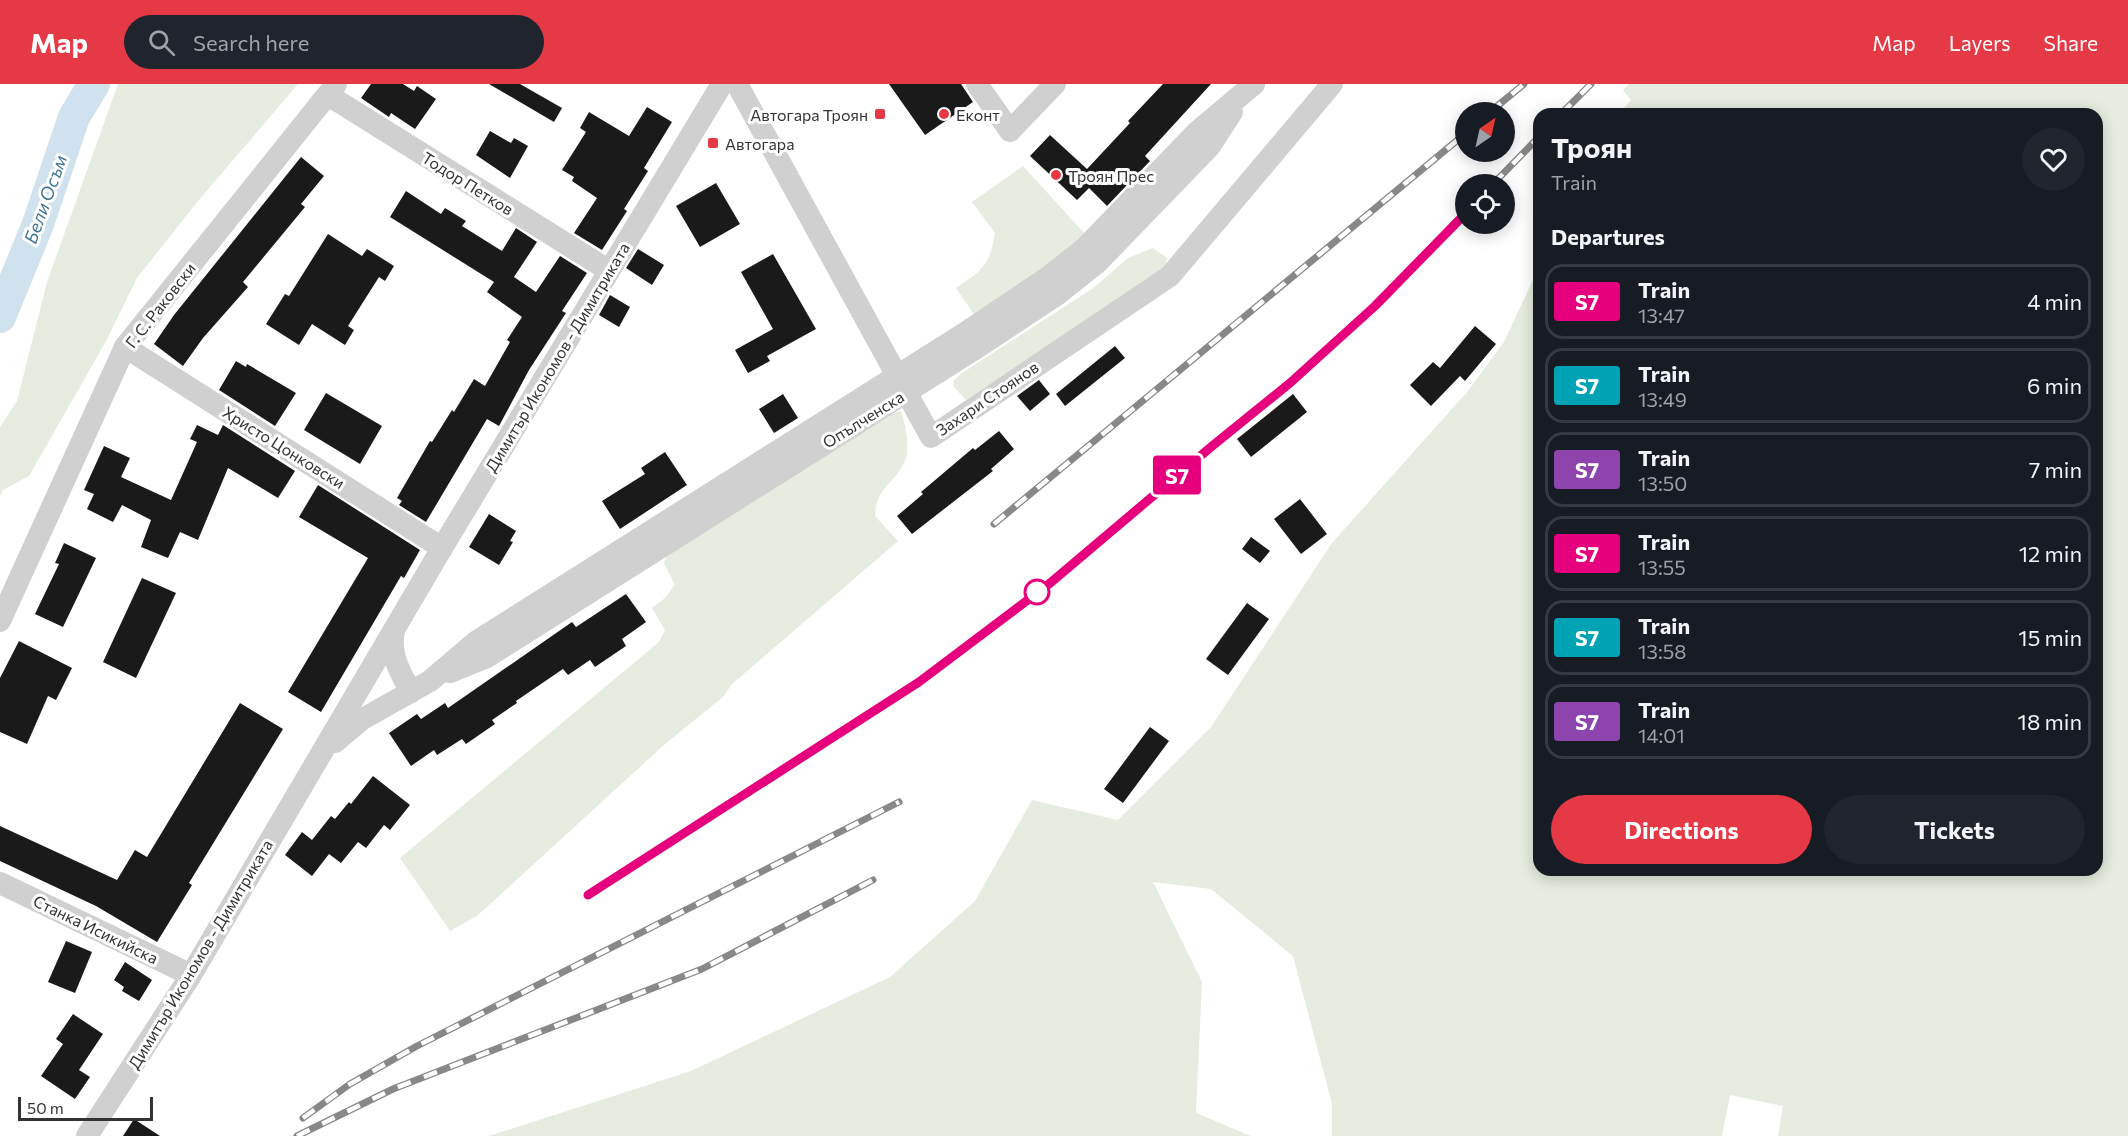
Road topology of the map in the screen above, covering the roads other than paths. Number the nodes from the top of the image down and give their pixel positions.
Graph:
1 (722, 84) edge
2 (737, 84) edge
3 (977, 84) edge
4 (1055, 84) edge
5 (1332, 84) edge
6 (1250, 89) edge
7 (332, 90) edge
8 (608, 270) junction
9 (125, 347) junction
10 (442, 548) junction
11 (0, 621) edge
12 (394, 630) junction
13 (420, 687) junction
14 (310, 771) junction
15 (0, 883) edge
16 (191, 975) junction
17 (87, 1136) edge

1 - 8 street, Димитър Икономов - Димитриката
2 - 5 street, Захари Стоянов, bridge
3 - 4 street
6 - 13 street, Опълченска
7 - 8 street, Тодор Петков
7 - 9 street, Г. С. Раковски
8 - 10 street, Димитър Икономов - Димитриката
9 - 10 street, Христо Цонковски
9 - 11 street, Г. С. Раковски
10 - 12 street, Димитър Икономов - Димитриката
12 - 13 street
12 - 14 street, Димитър Икономов - Димитриката
13 - 14 street, Димитър Икономов - Димитриката
14 - 16 street, Димитър Икономов - Димитриката
15 - 16 street, Станка Исикийска
16 - 17 street, Димитър Икономов - Димитриката

